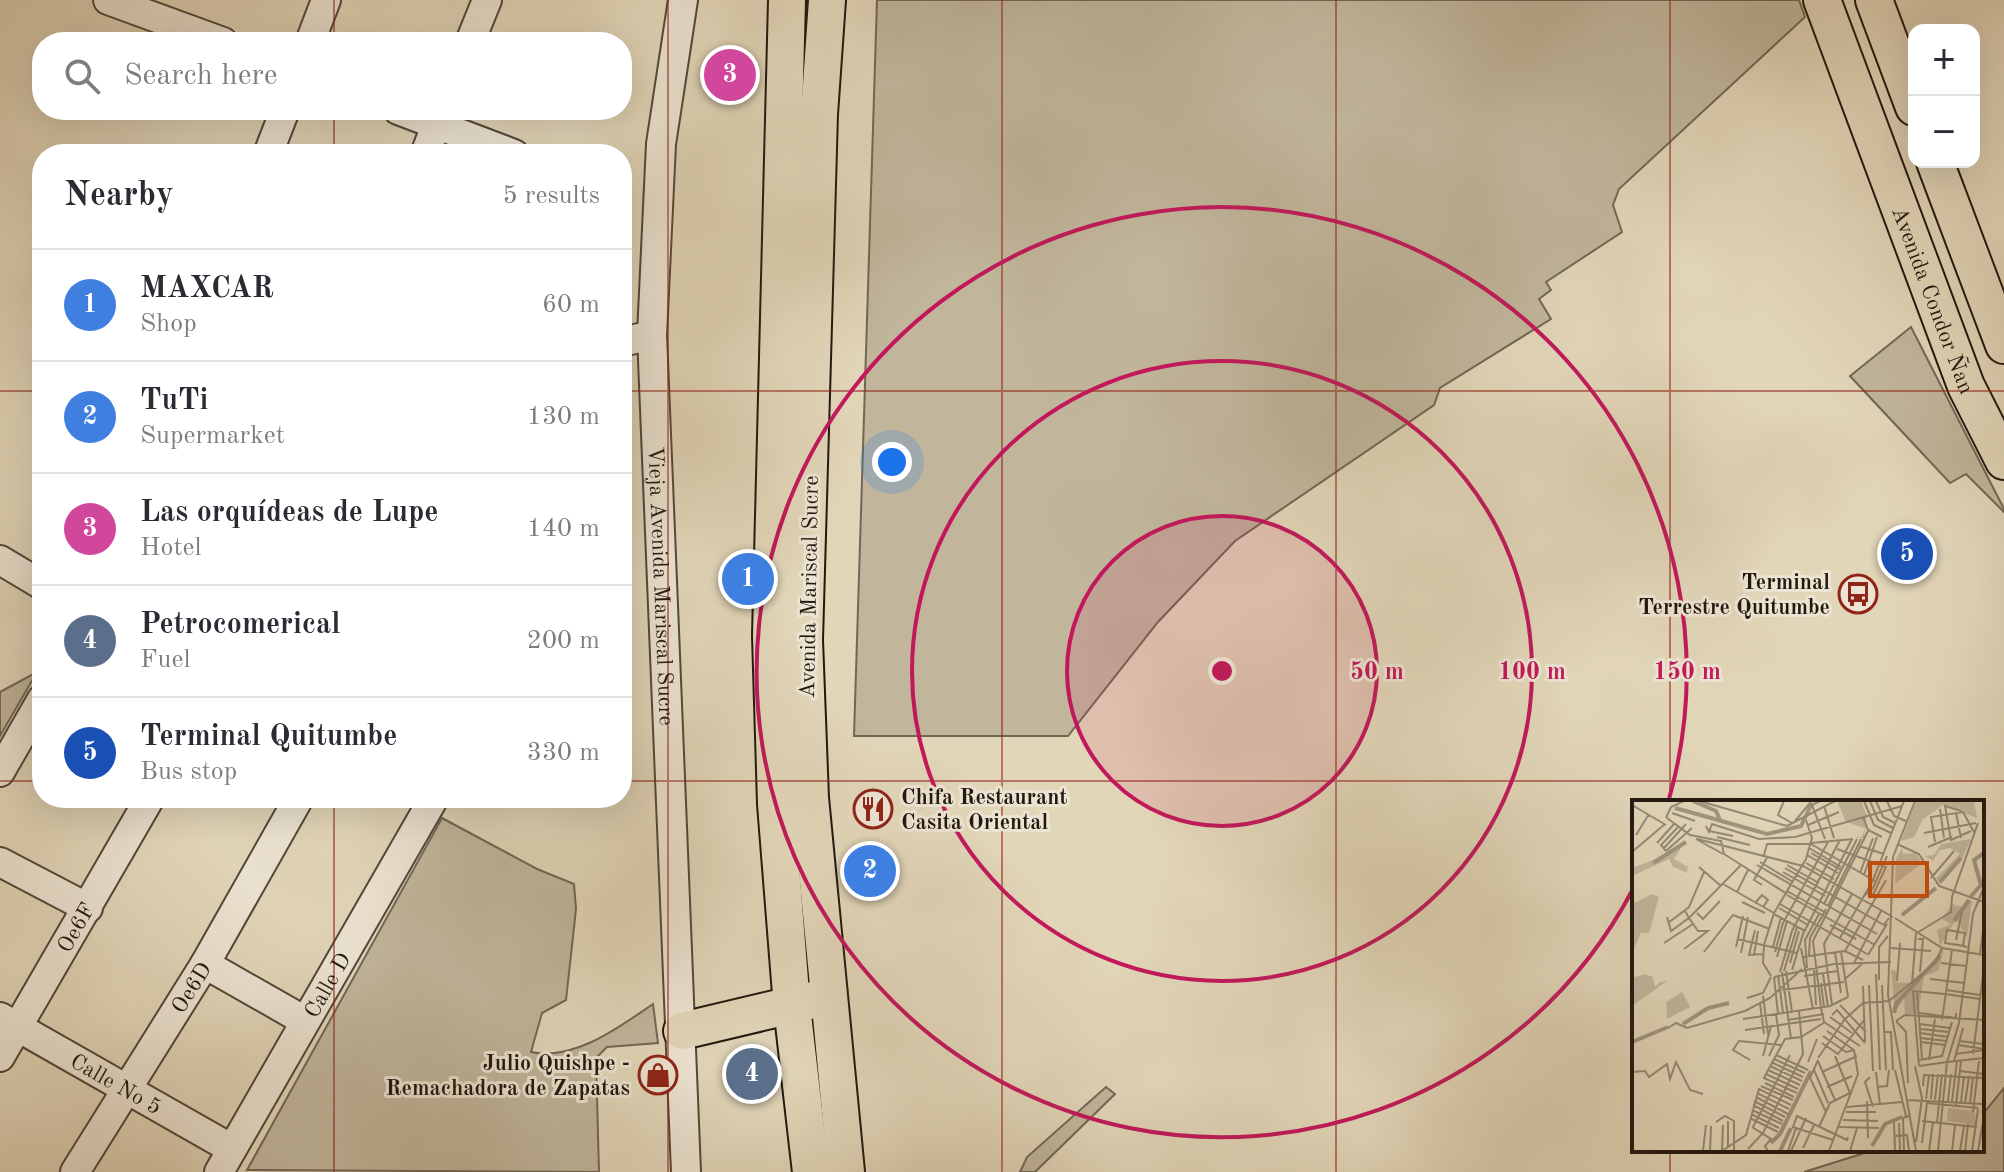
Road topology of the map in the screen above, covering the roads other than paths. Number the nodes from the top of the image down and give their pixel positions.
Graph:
1 (108, 0) edge
2 (326, 0) edge
3 (487, 0) edge
4 (683, 0) edge
5 (787, 0) edge
6 (827, 0) edge
7 (1822, 0) edge
8 (1874, 0) edge
9 (196, 32) edge
10 (314, 32) edge
11 (474, 32) edge
12 (1910, 96) edge
13 (281, 120) edge
14 (437, 120) edge
15 (442, 120) edge
16 (272, 144) edge
17 (429, 144) edge
18 (493, 144) edge
19 (1937, 168) edge
20 (652, 335) junction
21 (632, 340) edge
22 (2004, 345) edge
23 (2004, 461) edge
24 (0, 560) edge
25 (32, 579) edge
26 (32, 716) edge
27 (0, 772) edge
28 (144, 808) edge
29 (293, 808) edge
30 (420, 808) edge
31 (0, 862) edge
32 (88, 908) junction
33 (205, 964) junction
34 (827, 996) junction
35 (792, 1006) junction
36 (305, 1021) junction
37 (9, 1022) edge
38 (682, 1031) junction
39 (0, 1057) edge
40 (129, 1088) junction
41 (226, 1160) edge
42 (75, 1172) edge
43 (686, 1172) edge
44 (811, 1172) edge
45 (846, 1172) edge

1 - 9 street
2 - 10 street
3 - 11 street
4 - 20 street, Vieja Avenida Mariscal Sucre
5 - 35 main road, Avenida Mariscal Sucre
6 - 34 main road, Avenida Mariscal Sucre
7 - 23 main road, Avenida Condor Ñan
8 - 12 main road
13 - 16 street
14 - 17 street
15 - 18 street
19 - 22 main road
20 - 21 street
20 - 38 street, Vieja Avenida Mariscal Sucre
24 - 25 street
26 - 27 street
28 - 32 street, Oe6F
29 - 33 street, Oe6D
30 - 36 street, Calle D
31 - 32 street
32 - 37 street, Oe6F
33 - 36 street
33 - 40 street, Oe6D
34 - 35 main road
34 - 45 main road, Avenida Mariscal Sucre
35 - 38 main road
35 - 44 main road, Avenida Mariscal Sucre
36 - 41 street, Calle D
37 - 39 street, Oe6F
37 - 40 street, Calle No 5
38 - 43 street, Vieja Avenida Mariscal Sucre
40 - 41 street, Calle No 5
40 - 42 street, Oe6D

